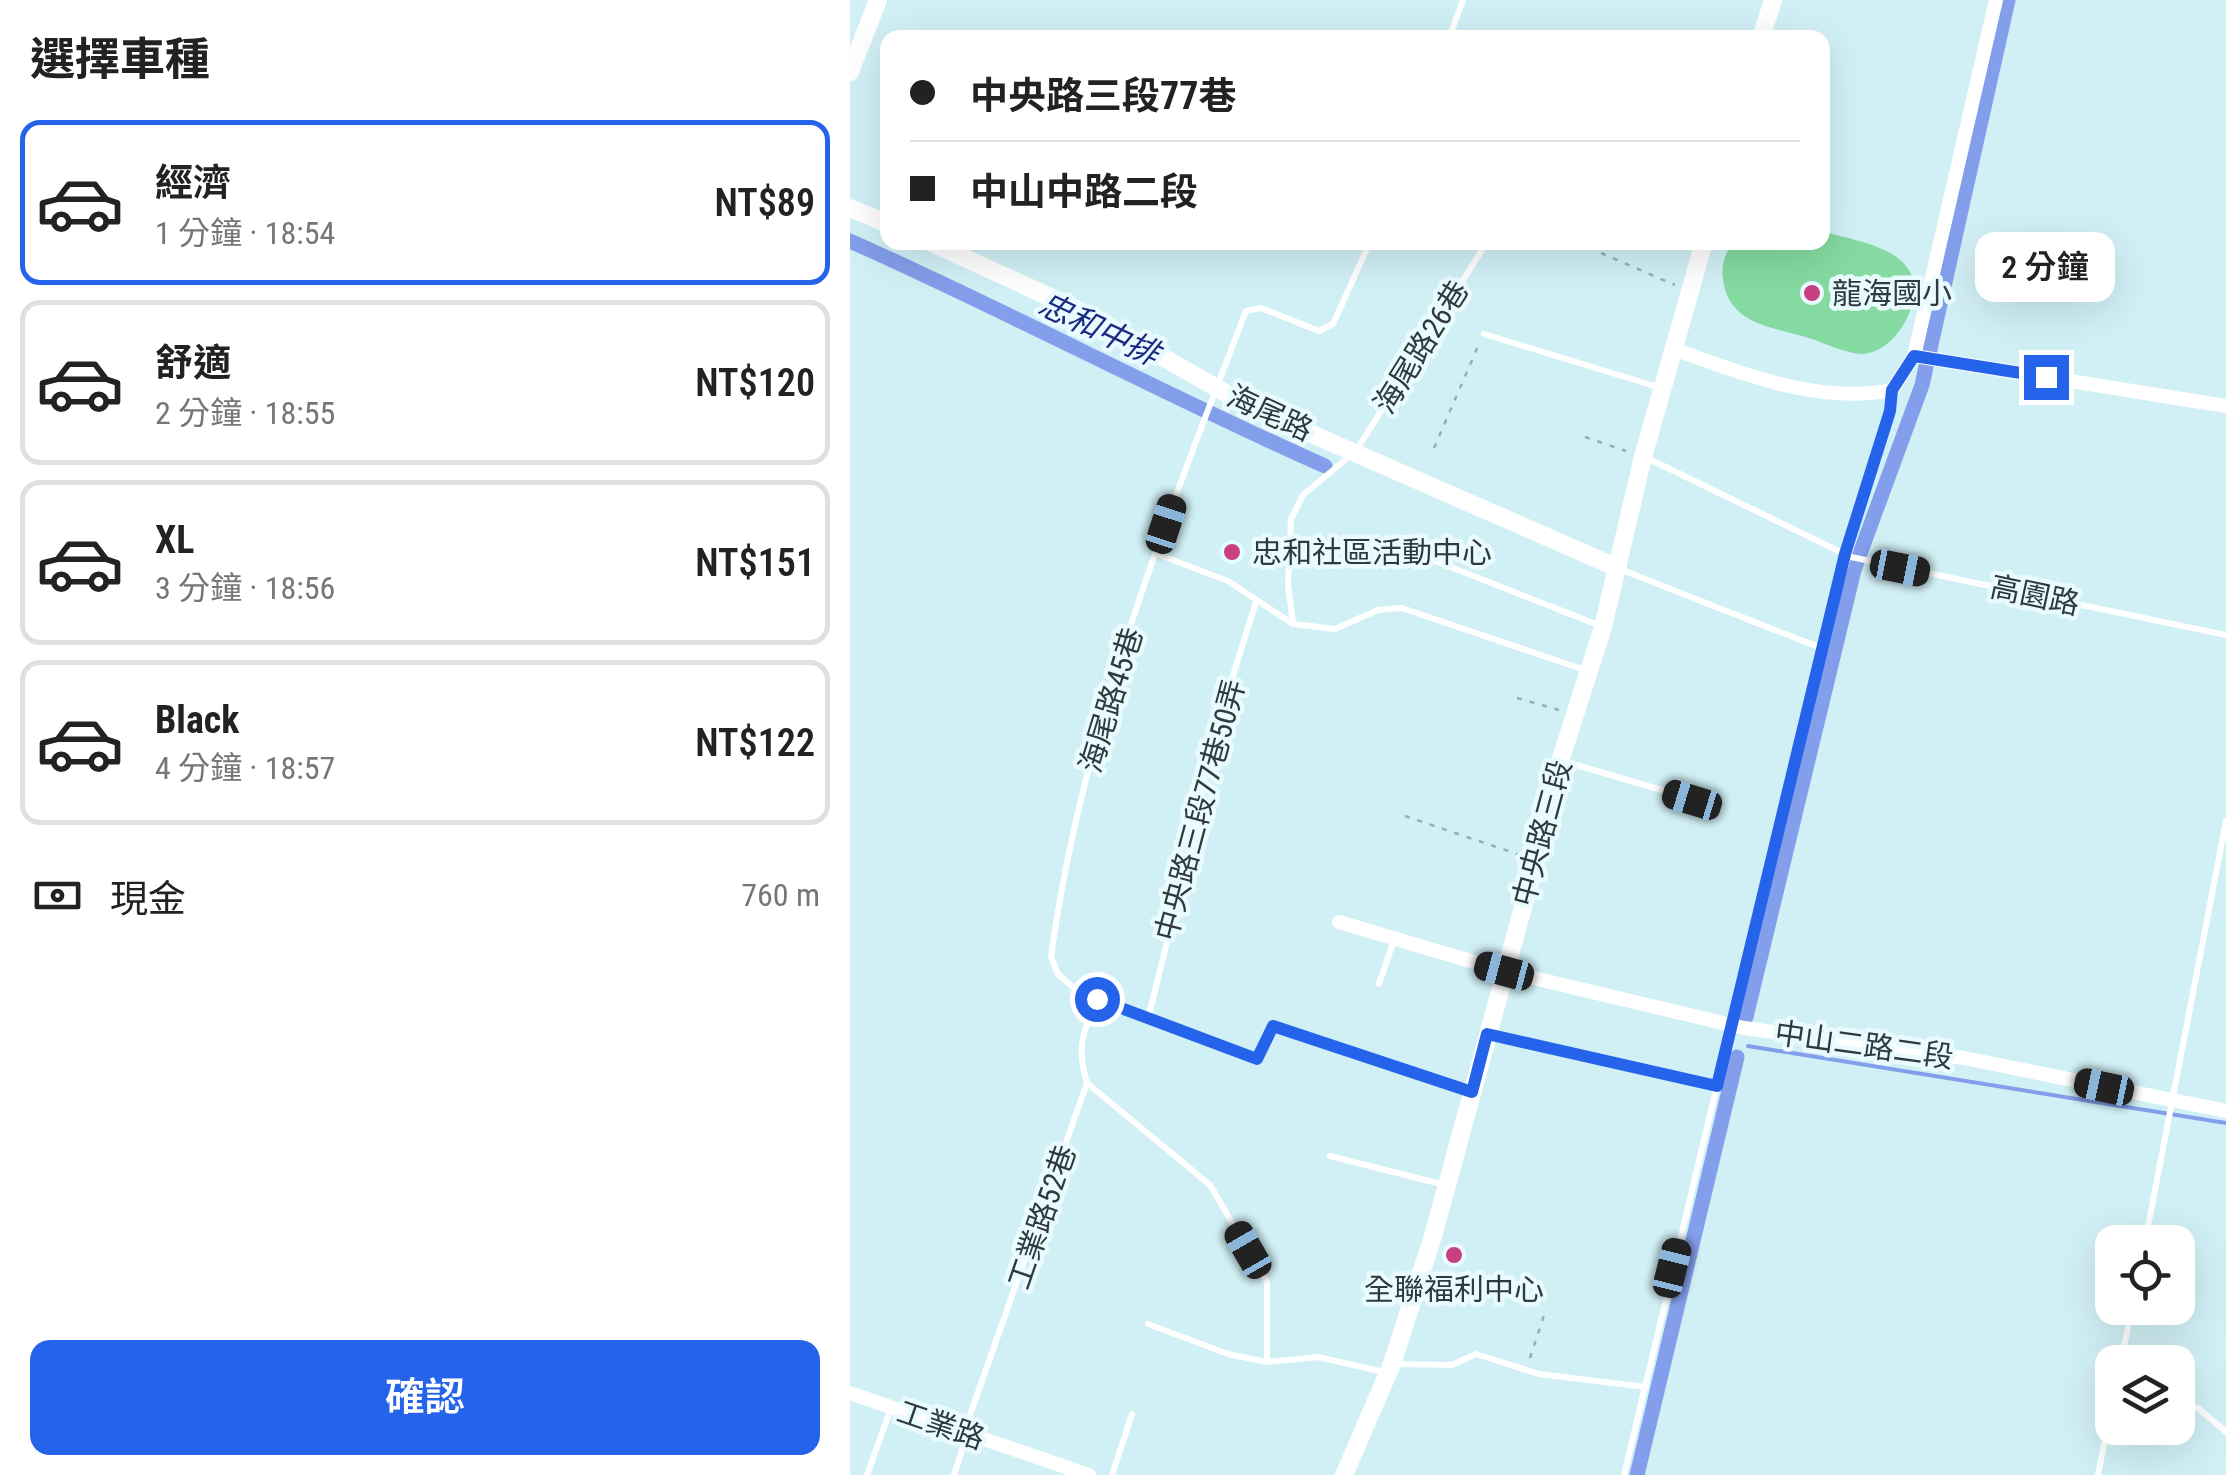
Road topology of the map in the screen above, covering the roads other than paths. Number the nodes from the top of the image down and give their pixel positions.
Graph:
1 (878, 0) edge
2 (1463, 0) edge
3 (1773, 0) edge
4 (1996, 0) edge
5 (1452, 30) edge
6 (1764, 30) edge
7 (850, 72) edge
8 (850, 208) edge
9 (880, 221) edge
10 (947, 250) edge
11 (1366, 250) edge
12 (1482, 250) edge
13 (1702, 250) edge
14 (1484, 334) road end
15 (1673, 349) junction
16 (1926, 358) junction
17 (1664, 388) junction
18 (1892, 390) junction
19 (1213, 397) junction
20 (2226, 406) edge
21 (1356, 451) junction
22 (1643, 457) junction
23 (1156, 554) junction
24 (1848, 555) junction
25 (1434, 561) dead end
26 (1618, 568) junction
27 (1256, 602) junction
28 (1293, 624) junction
29 (1603, 627) junction
30 (2226, 635) edge
31 (1822, 648) junction
32 (1590, 672) junction
33 (1562, 760) junction
34 (1692, 800) dead end
35 (2226, 821) edge
36 (1339, 922) dead end
37 (1394, 940) junction
38 (1504, 971) junction
39 (1379, 984) dead end
40 (1097, 999) junction
41 (1148, 1019) junction
42 (1732, 1024) junction
43 (1487, 1034) junction
44 (1087, 1083) junction
45 (1717, 1086) junction
46 (1472, 1092) junction
47 (2174, 1102) junction
48 (2226, 1111) edge
49 (1330, 1156) dead end
50 (1446, 1185) junction
51 (2149, 1225) edge
52 (1148, 1324) dead end
53 (1267, 1362) junction
54 (1390, 1369) junction
55 (1646, 1387) junction
56 (850, 1392) edge
57 (2195, 1407) edge
58 (891, 1408) junction
59 (1132, 1414) dead end
60 (2226, 1432) edge
61 (965, 1434) junction
62 (2104, 1445) edge
63 (867, 1475) edge
64 (954, 1475) edge
65 (1089, 1475) edge
66 (1112, 1475) edge
67 (1345, 1475) edge
68 (1624, 1475) edge
69 (2098, 1475) edge

1 - 7 street
2 - 5 lane
3 - 6 street
4 - 16 street
8 - 9 street
10 - 19 street, 海尾路
11 - 19 lane, 海尾路45巷
12 - 21 lane, 海尾路26巷
13 - 15 street, 中央路三段
14 - 17 lane
15 - 17 street, 中央路三段
15 - 18 street
16 - 18 street
16 - 20 street
17 - 22 street, 中央路三段
18 - 24 lane
19 - 21 street, 海尾路
19 - 23 lane, 海尾路45巷
21 - 26 street, 海尾路
21 - 28 lane, 海尾路26巷
22 - 24 lane, 高園路
22 - 26 street, 中央路三段
23 - 27 lane
23 - 40 lane, 海尾路45巷
24 - 30 lane, 高園路
24 - 31 lane
25 - 29 lane
26 - 29 street, 中央路三段
26 - 31 lane
27 - 28 lane
27 - 41 lane, 中央路三段77巷50弄
28 - 32 lane
29 - 32 street, 中央路三段
31 - 42 lane
32 - 33 street, 中央路三段
33 - 34 lane
33 - 38 street, 中央路三段
35 - 47 lane
36 - 37 street, 中山二路二段
37 - 38 street, 中山二路二段
37 - 39 lane
38 - 42 street, 中山二路二段
38 - 43 street, 中央路三段
40 - 41 lane, 海尾路45巷
40 - 44 lane, 工業路52巷
41 - 46 lane, 海尾路45巷
42 - 45 lane
42 - 47 street, 中山二路二段
43 - 45 lane
43 - 46 street, 中央路三段
44 - 53 lane
44 - 61 lane, 工業路52巷
45 - 55 lane
46 - 50 street, 中央路三段
47 - 48 street, 中山二路二段
47 - 51 lane
49 - 50 lane
50 - 54 street, 中央路三段
52 - 53 lane
53 - 54 lane
54 - 55 lane
54 - 67 street, 中央路三段
55 - 68 lane
56 - 58 street, 工業路
57 - 60 lane
58 - 61 street, 工業路
58 - 63 lane
59 - 66 lane
61 - 64 lane, 工業路52巷
61 - 65 street, 工業路
62 - 69 lane

